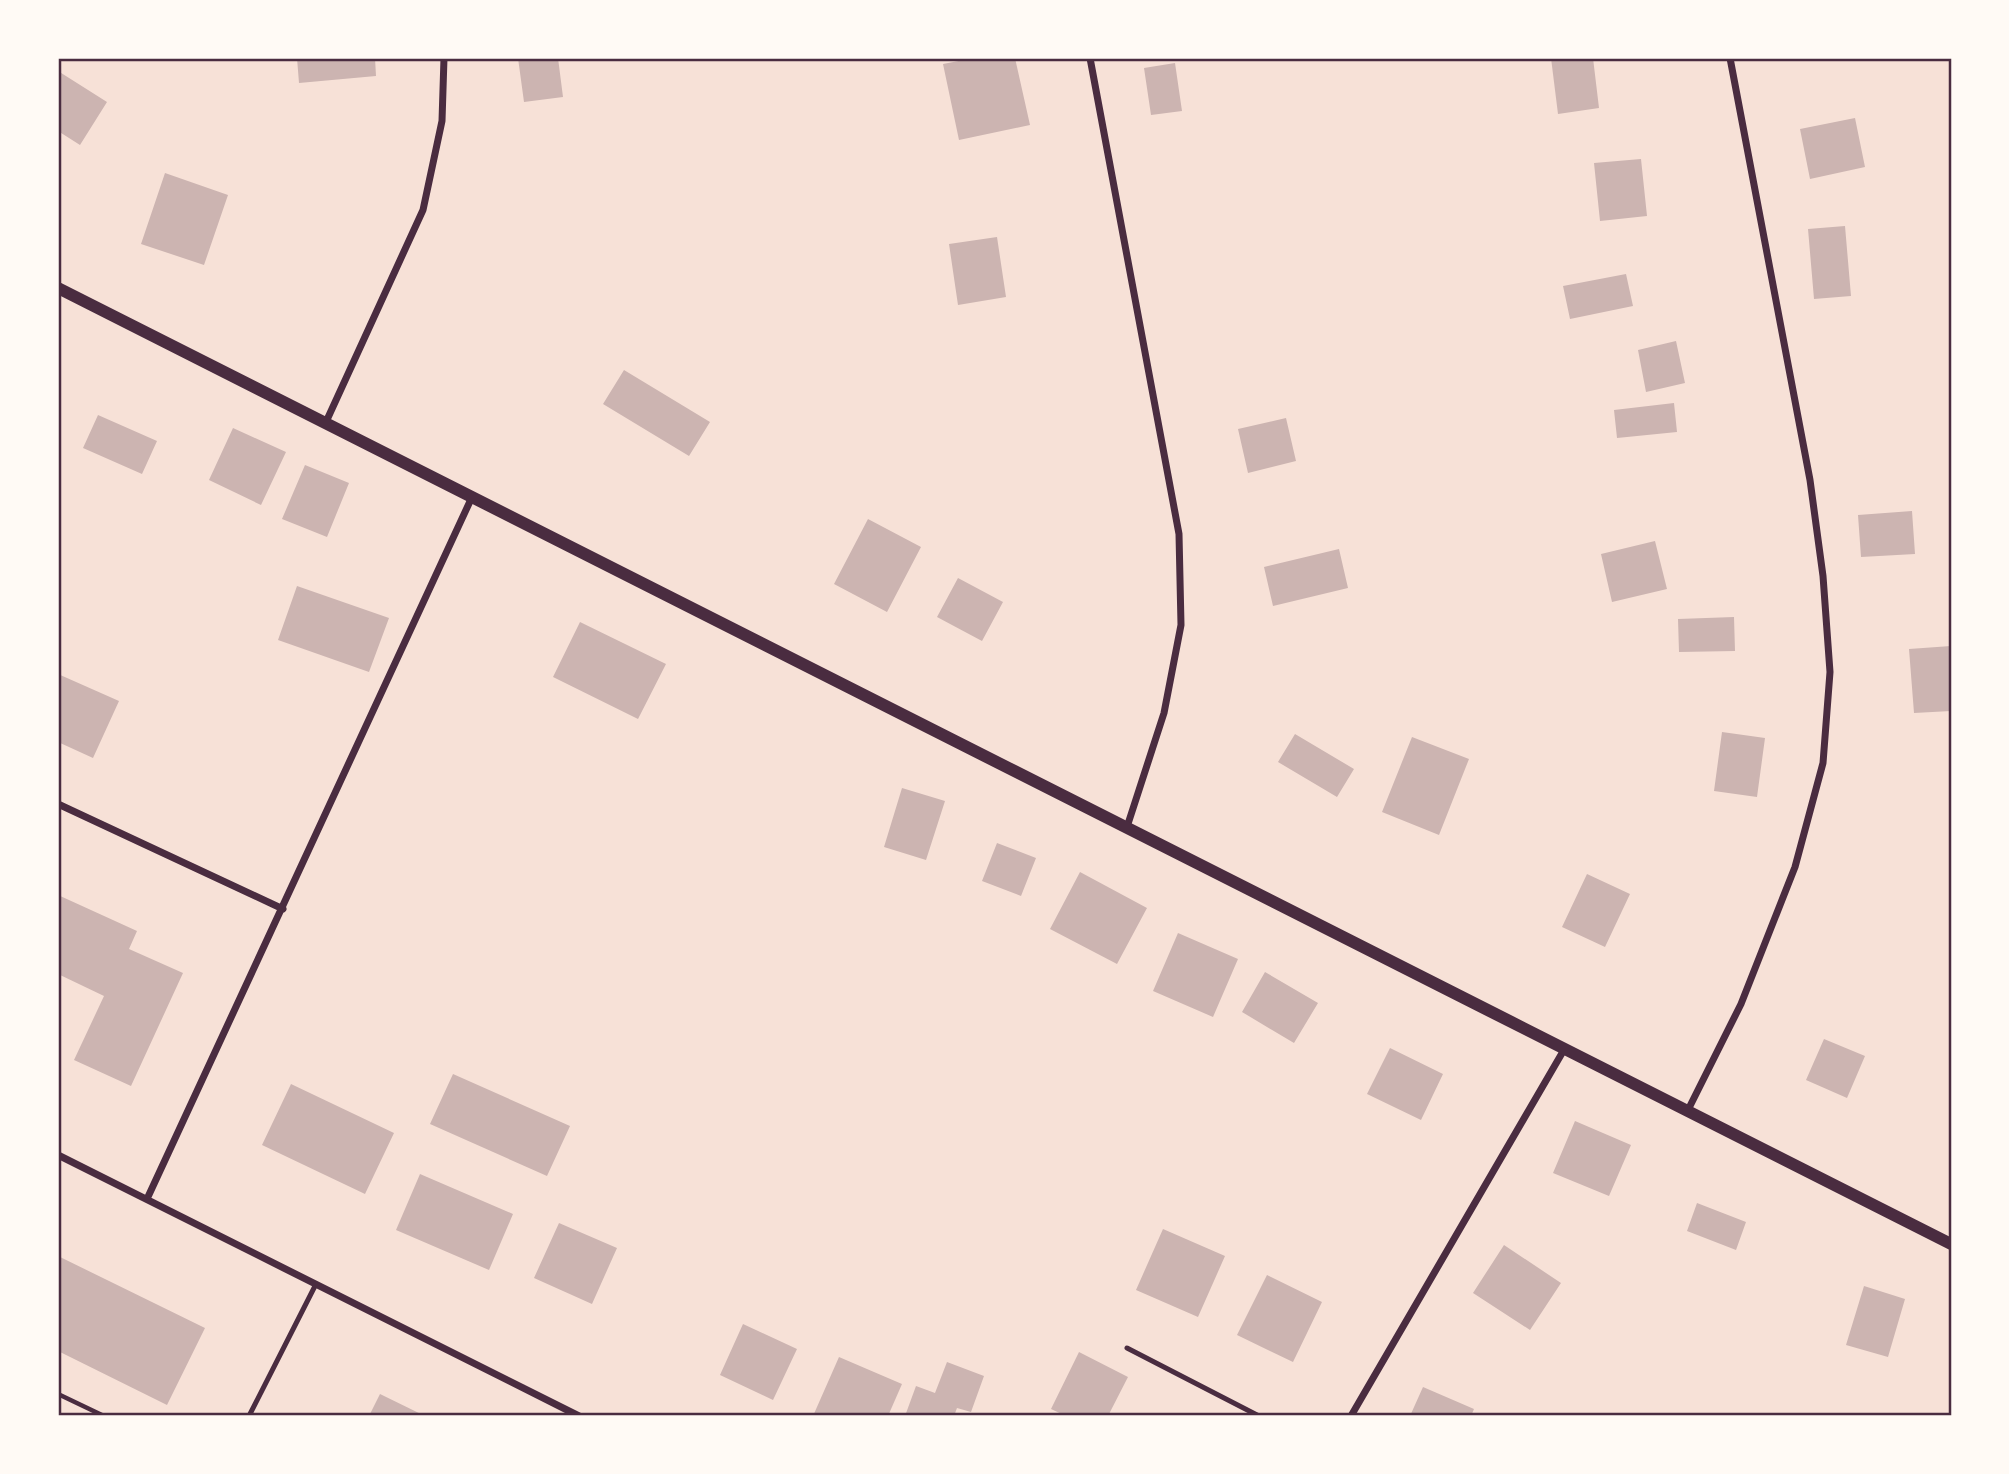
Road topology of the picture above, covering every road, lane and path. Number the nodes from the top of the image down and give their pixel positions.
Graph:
1 (444, 58) edge
2 (1090, 58) edge
3 (1730, 58) edge
4 (58, 288) edge
5 (326, 422) junction
6 (472, 497) junction
7 (58, 804) edge
8 (1127, 827) junction
9 (283, 909) junction
10 (1565, 1048) junction
11 (1688, 1110) junction
12 (58, 1155) edge
13 (147, 1199) junction
14 (1951, 1244) edge
15 (316, 1284) junction
16 (1127, 1348) dead end
17 (58, 1394) edge
18 (104, 1416) edge
19 (248, 1416) edge
20 (579, 1416) edge
21 (1259, 1416) edge
22 (1351, 1416) edge

1 - 5 street
2 - 8 street
3 - 11 street
4 - 5 street
5 - 6 street
6 - 8 street
6 - 9 street
7 - 9 street
8 - 10 street
9 - 13 street
10 - 11 street
10 - 22 street
11 - 14 street
12 - 13 street
13 - 15 street
15 - 19 lane
15 - 20 street
16 - 21 lane
17 - 18 path

